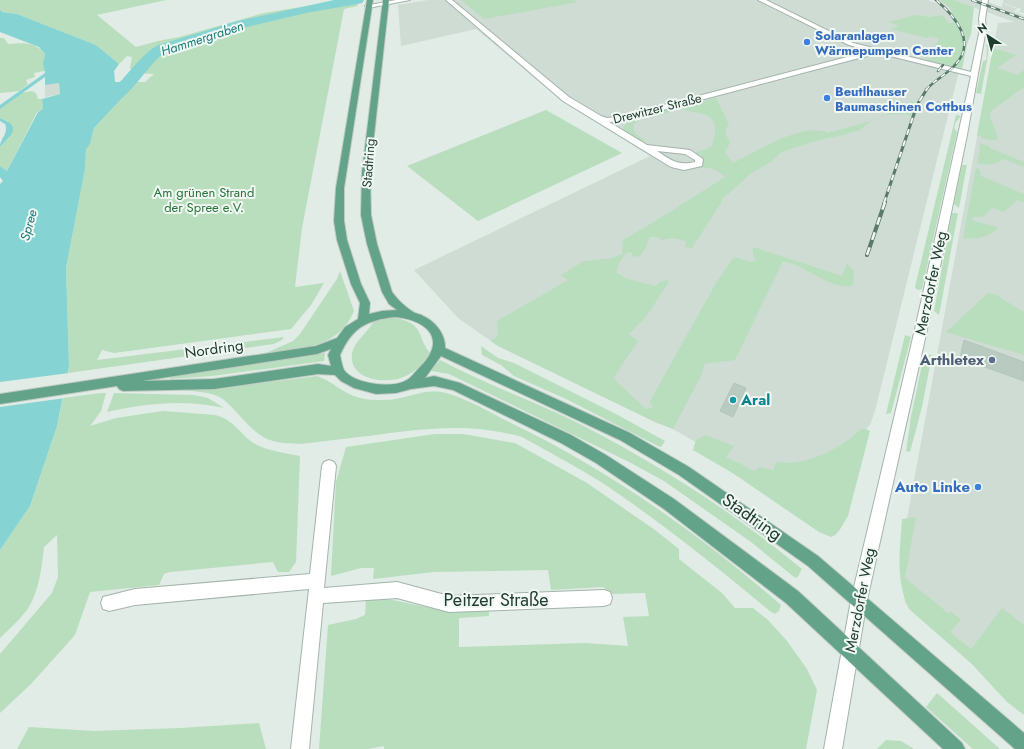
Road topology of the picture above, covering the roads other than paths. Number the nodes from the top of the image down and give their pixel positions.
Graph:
1 (408, 0) edge
2 (449, 0) edge
3 (761, 0) edge
4 (985, 0) edge
5 (991, 0) edge
6 (385, 2) edge
7 (369, 3) edge
8 (983, 29) junction
9 (878, 52) junction
10 (974, 75) junction
11 (594, 116) junction
12 (644, 147) junction
13 (410, 315) junction
14 (363, 320) junction
15 (340, 341) junction
16 (439, 350) junction
17 (338, 370) junction
18 (411, 384) junction
19 (92, 386) junction
20 (0, 399) edge
21 (329, 466) dead end
22 (317, 588) junction
23 (604, 598) dead end
24 (859, 600) junction
25 (109, 603) dead end
26 (849, 650) junction
27 (1024, 745) edge
28 (300, 749) edge
29 (832, 749) edge
30 (956, 749) edge

1 - 6 street
2 - 11 street, Drewitzer Straße
3 - 9 street, Drewitzer Straße
4 - 8 street, Merzdorfer Weg
5 - 8 street, Merzdorfer Weg
6 - 7 street
6 - 13 main road, Stadtring
7 - 14 main road, Stadtring
8 - 10 street, Merzdorfer Weg
9 - 10 street, Drewitzer Straße
9 - 11 street, Drewitzer Straße
10 - 24 street, Merzdorfer Weg
11 - 12 street
12 - 12 street
13 - 14 main road, Stadtring
13 - 16 main road, Stadtring
14 - 15 main road, Stadtring
15 - 17 main road, Stadtring
15 - 19 main road, Nordring
16 - 18 main road
16 - 24 main road, Stadtring
17 - 18 main road
17 - 19 main road, Nordring
18 - 26 main road
19 - 20 main road, Nordring
21 - 22 street
22 - 23 street, Peitzer Straße
22 - 25 street, Peitzer Straße
22 - 28 street
24 - 26 street, Merzdorfer Weg
24 - 27 main road, Stadtring
26 - 29 street, Merzdorfer Weg
26 - 30 main road

